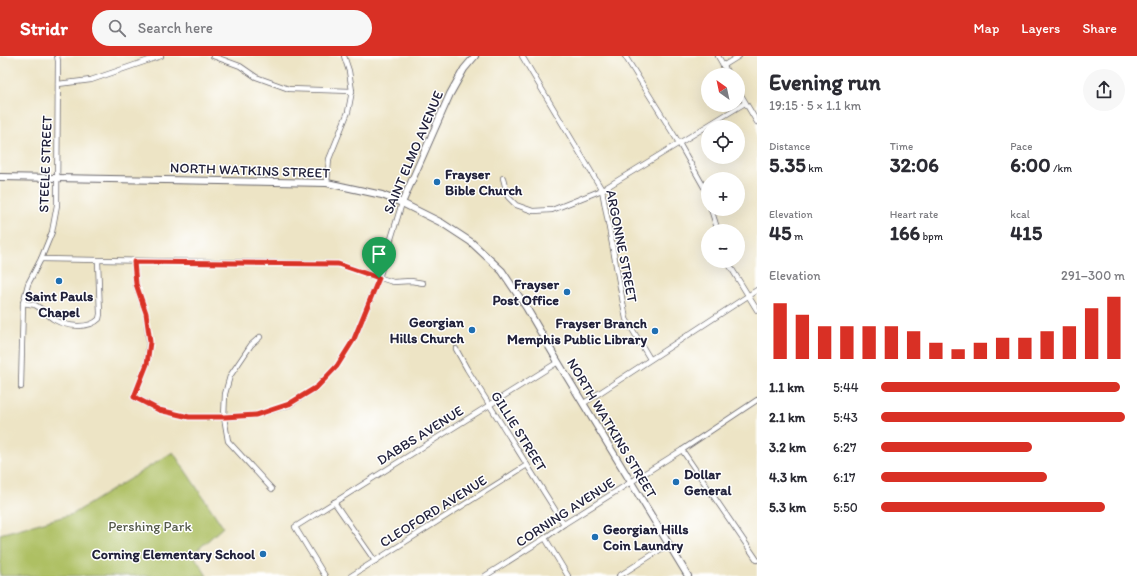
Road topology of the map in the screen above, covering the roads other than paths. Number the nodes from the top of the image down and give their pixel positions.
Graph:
1 (56, 56) edge
2 (161, 56) edge
3 (213, 56) edge
4 (344, 56) edge
5 (475, 56) edge
6 (522, 56) edge
7 (625, 56) edge
8 (718, 56) edge
9 (739, 56) edge
10 (723, 66) joint
11 (58, 84) junction
12 (352, 91) junction
13 (745, 103) edge
14 (730, 112) edge
15 (757, 122) edge
16 (679, 143) junction
17 (0, 177) edge
18 (57, 177) junction
19 (503, 178) dead end
20 (701, 182) edge
21 (327, 183) junction
22 (602, 190) junction
23 (402, 204) junction
24 (42, 259) junction
25 (98, 261) junction
26 (134, 262) junction
27 (731, 268) edge
28 (379, 278) junction
29 (424, 283) dead end
30 (757, 290) edge
31 (748, 296) junction
32 (23, 303) junction
33 (757, 310) edge
34 (260, 337) dead end
35 (456, 349) dead end
36 (650, 359) junction
37 (558, 362) junction
38 (21, 387) dead end
39 (755, 401) edge
40 (584, 403) junction
41 (490, 404) junction
42 (757, 408) edge
43 (224, 417) junction
44 (682, 450) junction
45 (527, 465) junction
46 (631, 482) junction
47 (272, 489) dead end
48 (334, 502) junction
49 (564, 524) junction
50 (546, 538) junction
51 (669, 544) junction
52 (757, 560) edge
53 (375, 561) junction
54 (325, 576) edge
55 (351, 576) edge
56 (485, 576) edge
57 (568, 576) edge
58 (619, 576) edge
59 (688, 576) edge

1 - 11 street, STEELE STREET
2 - 11 street
3 - 12 street
4 - 12 street
5 - 23 main road, SAINT ELMO AVENUE
6 - 22 street, ARGONNE STREET
7 - 16 street
8 - 10 street
9 - 10 street
11 - 18 street, STEELE STREET
12 - 21 street
13 - 15 street
14 - 16 street
16 - 20 street
16 - 22 street
17 - 18 main road, NORTH WATKINS STREET
18 - 21 main road, NORTH WATKINS STREET
18 - 24 street, STEELE STREET
19 - 22 street
21 - 23 main road, NORTH WATKINS STREET
22 - 36 street, ARGONNE STREET
23 - 28 street, SAINT ELMO AVENUE
23 - 37 main road, NORTH WATKINS STREET
24 - 25 street
24 - 32 street, STEELE STREET
25 - 26 street
25 - 32 street
26 - 28 street
26 - 43 street, SAINT ELMO AVENUE
27 - 31 street
28 - 29 street
28 - 43 street, SAINT ELMO AVENUE
30 - 31 street
31 - 33 street
31 - 36 street
32 - 38 street, STEELE STREET
34 - 43 street
35 - 41 street, GILLIE STREET
36 - 40 street
37 - 40 main road, NORTH WATKINS STREET
37 - 41 street, DABBS AVENUE
39 - 42 street
39 - 44 street, CORNING AVENUE
40 - 46 main road, NORTH WATKINS STREET
41 - 45 street, GILLIE STREET
41 - 48 street, DABBS AVENUE
43 - 47 street
44 - 46 street, CORNING AVENUE
44 - 52 street
45 - 49 street, GILLIE STREET
45 - 53 street, CLEOFORD AVENUE
46 - 49 street, CORNING AVENUE
46 - 51 main road, NORTH WATKINS STREET
48 - 53 street
48 - 54 street, DABBS AVENUE
49 - 50 street, CORNING AVENUE
50 - 56 street, CORNING AVENUE
50 - 57 street
51 - 58 street
51 - 59 main road, NORTH WATKINS STREET
53 - 55 street, CLEOFORD AVENUE

